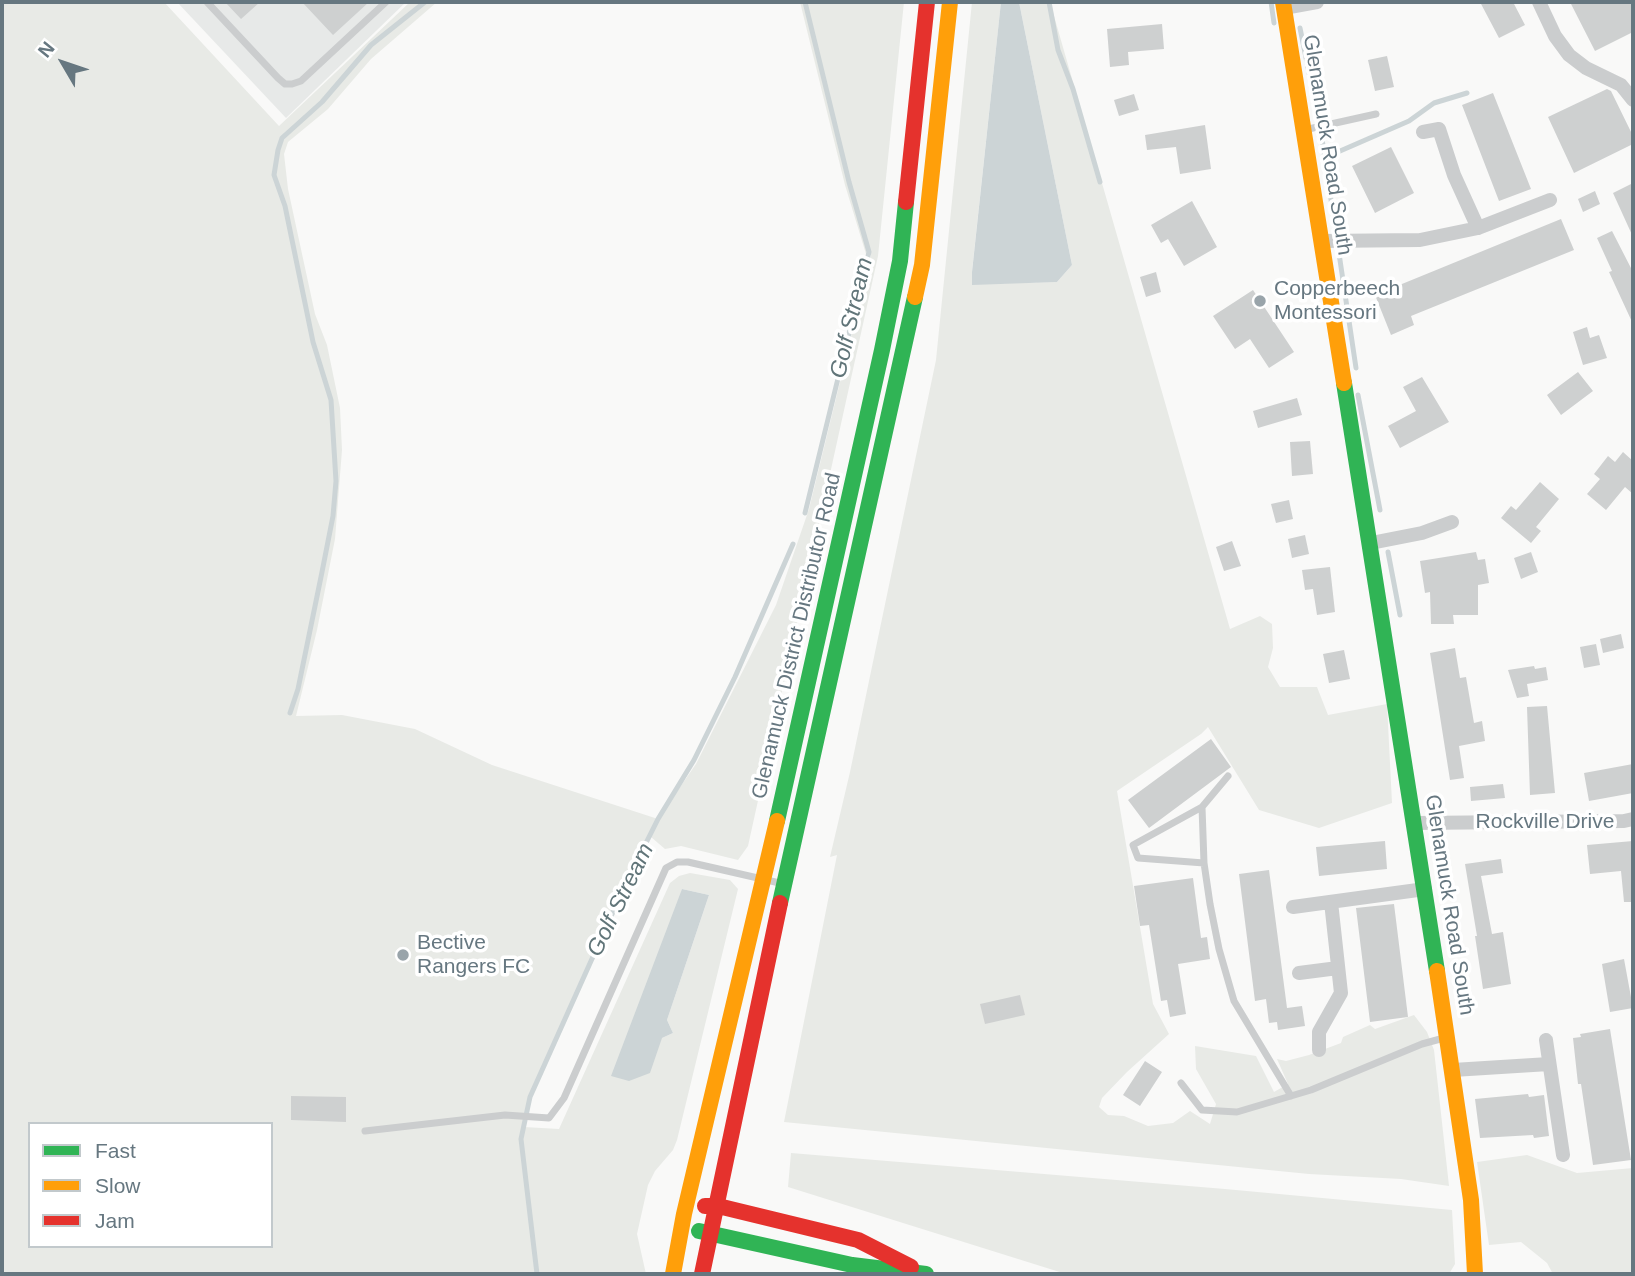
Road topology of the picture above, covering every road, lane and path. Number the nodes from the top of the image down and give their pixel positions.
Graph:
1 (207, 2) edge
2 (386, 2) edge
3 (928, 2) edge
4 (950, 2) edge
5 (1317, 2) edge
6 (1539, 2) edge
7 (1283, 5) edge
8 (1633, 100) edge
9 (1376, 114) dead end
10 (1304, 130) junction
11 (1423, 132) dead end
12 (1550, 200) dead end
13 (1478, 228) junction
14 (1332, 240) junction
15 (1451, 522) dead end
16 (1371, 543) junction
17 (1228, 776) dead end
18 (1202, 807) junction
19 (1633, 819) edge
20 (1415, 823) junction
21 (1204, 863) junction
22 (764, 880) junction
23 (785, 884) junction
24 (1425, 890) junction
25 (1331, 902) junction
26 (1293, 907) dead end
27 (1338, 968) junction
28 (1298, 973) dead end
29 (1448, 1037) junction
30 (1546, 1040) dead end
31 (1319, 1050) dead end
32 (1549, 1064) junction
33 (1453, 1070) junction
34 (1181, 1083) dead end
35 (1291, 1096) junction
36 (365, 1131) dead end
37 (1563, 1155) dead end
38 (718, 1206) junction
39 (684, 1214) junction
40 (711, 1234) junction
41 (673, 1274) edge
42 (702, 1274) edge
43 (924, 1274) edge
44 (1475, 1274) edge

1 - 2 lane
3 - 22 main road, Glenamuck District Distributor Road
4 - 23 main road, Glenamuck District Distributor Road
5 - 7 street
6 - 8 street
7 - 10 main road, Glenamuck Road South
9 - 10 lane
10 - 14 main road, Glenamuck Road South
11 - 13 street
12 - 13 street
13 - 14 street
14 - 16 main road, Glenamuck Road South
15 - 16 street
16 - 20 main road, Glenamuck Road South
17 - 18 lane
18 - 21 lane
18 - 21 lane
19 - 20 street, Rockville Drive
20 - 24 main road, Glenamuck Road South
21 - 35 lane
22 - 23 lane
22 - 36 lane
22 - 39 main road, Glenamuck District Distributor Road
23 - 38 main road, Glenamuck District Distributor Road
24 - 25 street
24 - 29 main road, Glenamuck Road South
25 - 26 street
25 - 27 street
27 - 28 street
27 - 31 street
29 - 33 main road, Glenamuck Road South
29 - 35 lane
30 - 32 street
32 - 33 street
32 - 37 street
33 - 44 main road, Glenamuck Road South
34 - 35 lane
38 - 39 main road
38 - 40 main road, Glenamuck District Distributor Road
38 - 43 main road
39 - 40 main road
39 - 41 main road, Glenamuck District Distributor Road
40 - 42 main road, Glenamuck District Distributor Road
40 - 43 main road

